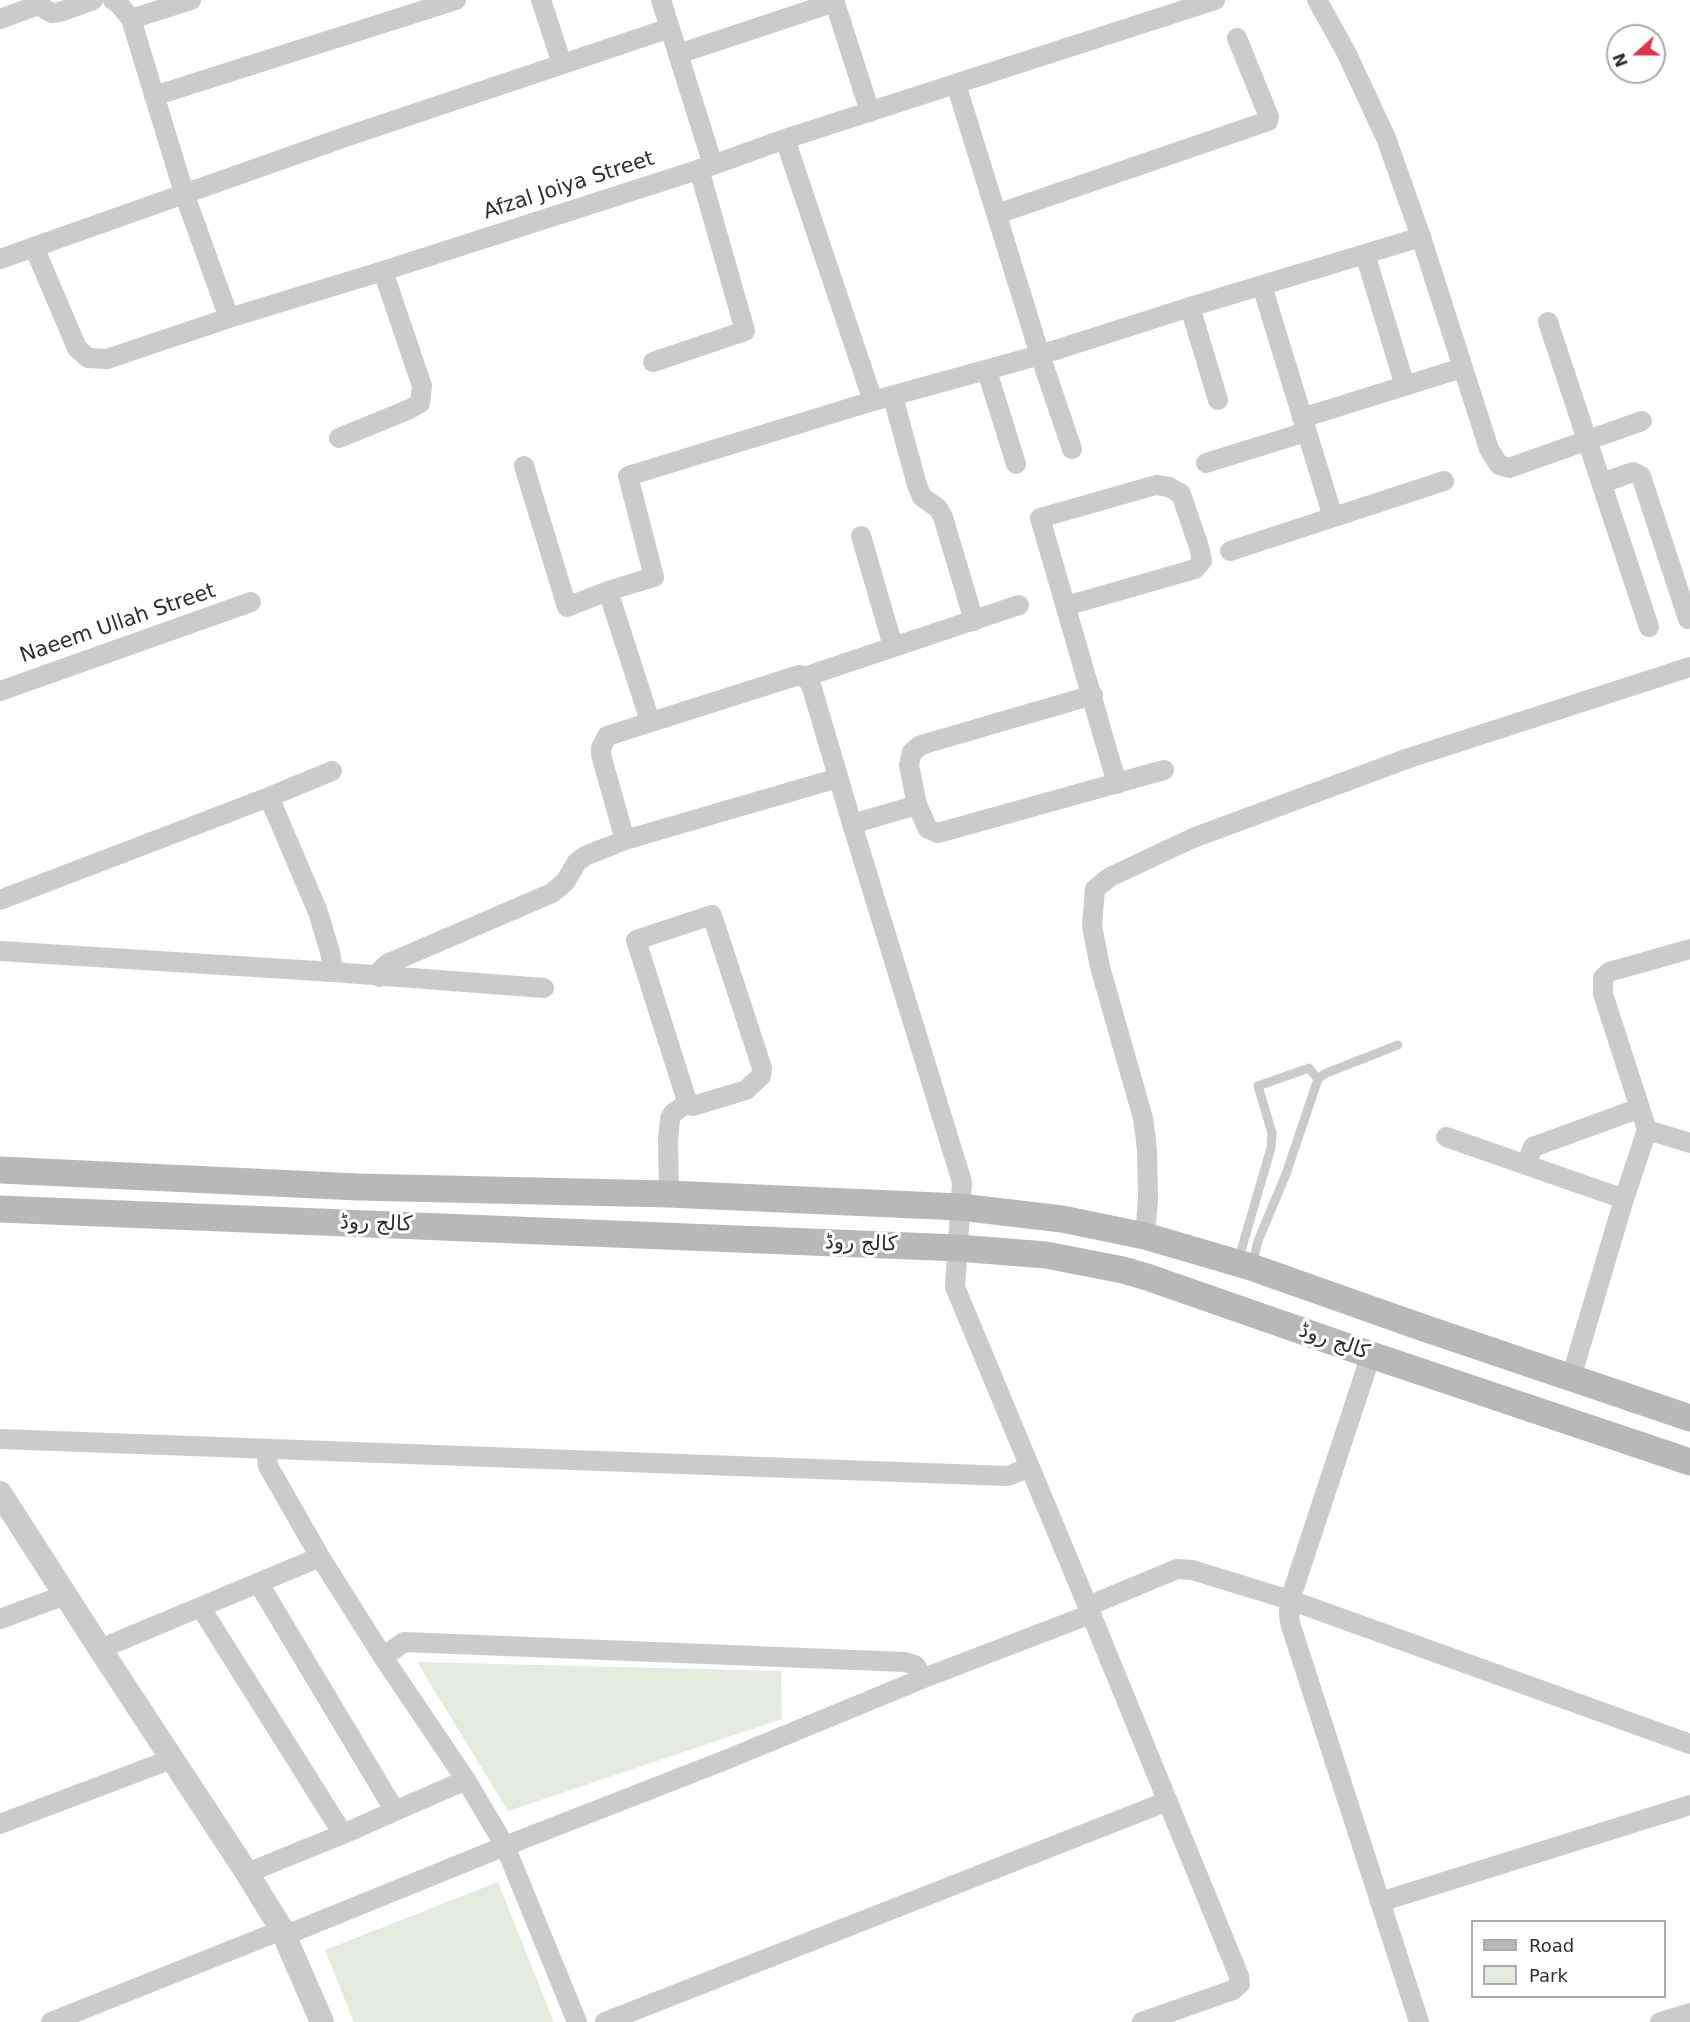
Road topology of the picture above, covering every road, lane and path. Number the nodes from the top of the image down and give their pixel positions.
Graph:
1 (93, 0) edge
2 (113, 0) edge
3 (191, 0) edge
4 (456, 0) edge
5 (541, 0) edge
6 (661, 0) edge
7 (1215, 0) edge
8 (1317, 0) edge
9 (835, 1) edge
10 (37, 2) edge
11 (1176, 6) edge
12 (0, 19) edge
13 (131, 19) junction
14 (670, 28) junction
15 (1237, 38) dead end
16 (678, 54) junction
17 (562, 64) junction
18 (956, 84) junction
19 (154, 96) junction
20 (870, 112) junction
21 (785, 139) junction
22 (706, 167) junction
23 (184, 194) junction
24 (997, 214) junction
25 (1421, 237) junction
26 (34, 247) junction
27 (1365, 254) junction
28 (0, 259) edge
29 (383, 271) junction
30 (1262, 286) junction
31 (1190, 307) junction
32 (229, 318) junction
33 (1548, 322) dead end
34 (1040, 355) junction
35 (653, 362) dead end
36 (1462, 368) junction
37 (987, 371) junction
38 (1405, 386) junction
39 (893, 397) junction
40 (1218, 400) dead end
41 (873, 401) junction
42 (1642, 421) dead end
43 (1304, 425) junction
44 (339, 438) dead end
45 (1587, 440) junction
46 (1072, 449) dead end
47 (1016, 464) dead end
48 (1206, 464) dead end
49 (524, 466) dead end
50 (1444, 481) dead end
51 (1602, 483) junction
52 (1333, 517) junction
53 (861, 536) dead end
54 (1230, 551) dead end
55 (608, 591) junction
56 (251, 602) dead end
57 (1019, 605) dead end
58 (1066, 606) junction
59 (1688, 619) dead end
60 (974, 621) junction
61 (1649, 627) dead end
62 (893, 646) junction
63 (1690, 667) edge
64 (804, 677) junction
65 (0, 691) edge
66 (1093, 695) junction
67 (650, 721) junction
68 (1164, 770) dead end
69 (332, 771) dead end
70 (838, 778) junction
71 (1117, 784) junction
72 (269, 797) junction
73 (917, 805) junction
74 (852, 824) junction
75 (625, 840) junction
76 (0, 900) edge
77 (1690, 949) edge
78 (0, 951) edge
79 (333, 972) junction
80 (379, 977) junction
81 (544, 988) dead end
82 (1398, 1045) dead end
83 (1318, 1079) junction
84 (688, 1102) junction
85 (1640, 1108) junction
86 (1647, 1130) junction
87 (1446, 1137) dead end
88 (1690, 1143) edge
89 (1526, 1164) junction
90 (0, 1170) edge
91 (669, 1194) junction
92 (1624, 1199) junction
93 (960, 1207) junction
94 (0, 1209) edge
95 (1145, 1236) junction
96 (958, 1248) junction
97 (1244, 1265) junction
98 (1421, 1327) junction
99 (1371, 1355) junction
100 (1407, 1367) junction
101 (1571, 1378) junction
102 (1690, 1418) edge
103 (0, 1439) edge
104 (266, 1449) junction
105 (1690, 1462) edge
106 (1030, 1467) junction
107 (0, 1493) edge
108 (320, 1557) junction
109 (259, 1584) junction
110 (65, 1595) junction
111 (1290, 1600) junction
112 (201, 1608) junction
113 (1090, 1610) junction
114 (0, 1619) edge
115 (100, 1649) junction
116 (383, 1657) junction
117 (924, 1678) junction
118 (1690, 1744) edge
119 (172, 1759) junction
120 (466, 1780) junction
121 (1168, 1801) junction
122 (1690, 1805) edge
123 (395, 1811) junction
124 (0, 1824) edge
125 (343, 1834) junction
126 (505, 1846) junction
127 (248, 1873) junction
128 (1380, 1902) junction
129 (284, 1933) junction
130 (1690, 2013) edge
131 (96, 2014) edge
132 (51, 2022) edge
133 (322, 2022) edge
134 (577, 2022) edge
135 (605, 2022) edge
136 (1142, 2022) edge
137 (1419, 2022) edge
138 (1660, 2022) edge

1 - 10 street
2 - 13 street
3 - 13 street
4 - 19 street
5 - 17 street
6 - 14 street
7 - 11 street, Afzal Joiya Street
8 - 25 street
9 - 16 street
9 - 20 street
10 - 12 street
11 - 18 street, Afzal Joiya Street
13 - 19 street
14 - 16 street
14 - 17 street
15 - 24 street
16 - 22 street
17 - 23 street
18 - 20 street, Afzal Joiya Street
18 - 24 street
19 - 23 street
20 - 21 street, Afzal Joiya Street
21 - 22 street, Afzal Joiya Street
21 - 41 street
22 - 29 street, Afzal Joiya Street
22 - 35 street
23 - 26 street
23 - 32 street
24 - 34 street
25 - 27 street
25 - 36 street
26 - 28 street
26 - 32 street, Afzal Joiya Street
27 - 30 street
27 - 38 street
29 - 32 street, Afzal Joiya Street
29 - 44 street
30 - 31 street
30 - 43 street
31 - 34 street
31 - 40 street
33 - 45 street
34 - 37 street
34 - 46 street
36 - 38 street
36 - 45 street
37 - 39 street
37 - 47 street
38 - 43 street
39 - 41 street
39 - 60 street
41 - 55 street
42 - 45 street
43 - 48 street
43 - 52 street
45 - 51 street
49 - 55 street
50 - 52 street
51 - 59 street
51 - 61 street
52 - 54 street
53 - 62 street
55 - 67 street
56 - 65 street, Naeem Ullah Street
57 - 60 street
58 - 58 street
58 - 66 street
60 - 62 street
62 - 64 street
63 - 95 street
64 - 67 street
64 - 70 street
66 - 71 street
66 - 73 street
67 - 75 street
68 - 71 street
69 - 72 street
70 - 74 street
70 - 75 street
71 - 73 street
72 - 76 street
72 - 79 street
73 - 74 street
74 - 93 street
75 - 80 street
77 - 85 street
78 - 79 street
79 - 80 street
80 - 81 street
82 - 83 lane
83 - 97 lane
83 - 97 lane
84 - 84 street
84 - 91 street
85 - 86 street
85 - 89 street
86 - 88 street
86 - 92 street
87 - 89 street
89 - 92 street
90 - 91 main road, کالج روڈ
91 - 93 main road, کالج روڈ
92 - 101 street
93 - 95 main road, کالج روڈ
93 - 96 street
94 - 96 main road, کالج روڈ
95 - 97 main road, کالج روڈ
96 - 99 main road, کالج روڈ
96 - 106 street
97 - 98 main road, کالج روڈ
98 - 100 main road
98 - 101 main road, کالج روڈ
99 - 100 main road, کالج روڈ
99 - 111 street
100 - 105 main road, کالج روڈ
101 - 102 main road, کالج روڈ
103 - 104 street
104 - 106 street
104 - 108 street
106 - 113 street
107 - 110 street
108 - 109 street
108 - 116 street
109 - 112 street
109 - 123 street
110 - 114 street
110 - 115 street
111 - 113 street
111 - 118 street
111 - 128 street
112 - 115 street
112 - 125 street
113 - 117 street
113 - 121 street
115 - 119 street
116 - 117 street
116 - 120 street
117 - 126 street
119 - 124 street
119 - 127 street
120 - 123 street
120 - 126 street
121 - 135 street
121 - 136 street
122 - 128 street
123 - 125 street
125 - 127 street
126 - 129 street
126 - 134 street
127 - 129 street
128 - 137 street
129 - 131 street
129 - 133 street
130 - 138 street
131 - 132 street

